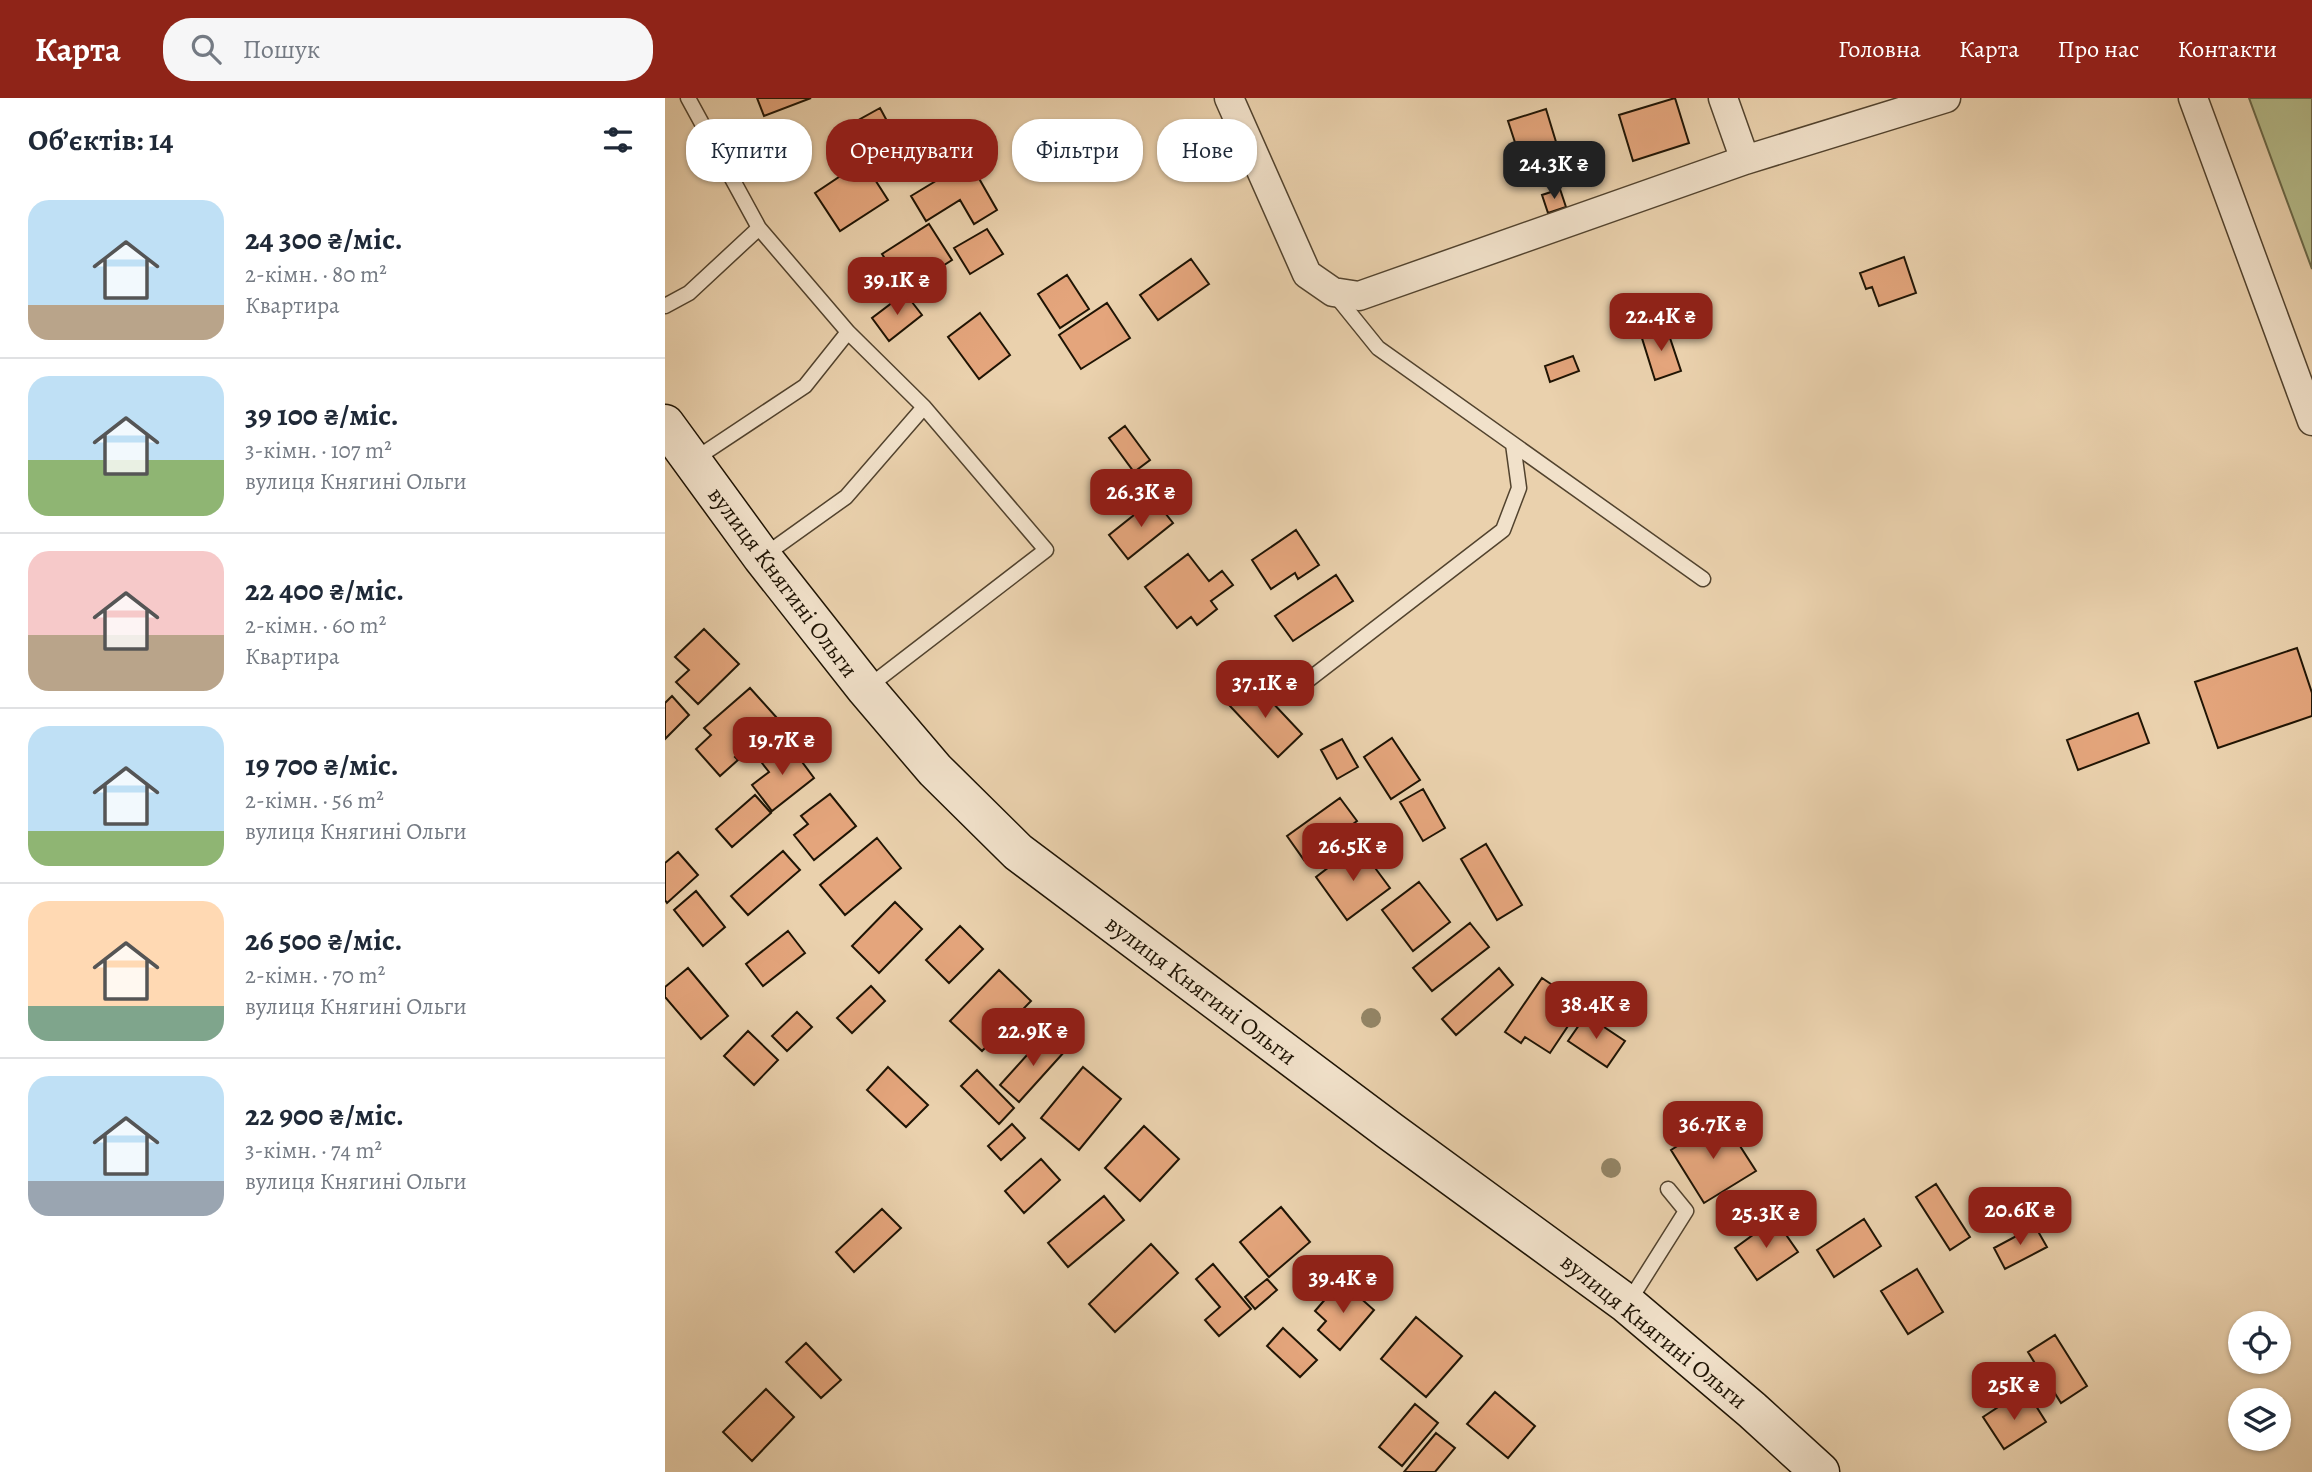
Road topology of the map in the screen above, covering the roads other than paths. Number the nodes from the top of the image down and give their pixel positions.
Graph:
1 (688, 98) edge
2 (1229, 98) edge
3 (1723, 98) edge
4 (1946, 98) edge
5 (2193, 98) edge
6 (1745, 160) junction
7 (759, 228) junction
8 (1333, 292) junction
9 (665, 306) edge
10 (848, 332) junction
11 (924, 407) junction
12 (2312, 421) edge
13 (665, 424) edge
14 (1513, 444) junction
15 (692, 461) junction
16 (762, 557) junction
17 (1703, 579) dead end
18 (1307, 681) dead end
19 (866, 689) junction
20 (1668, 1189) dead end
21 (1627, 1304) junction
22 (1820, 1472) edge

1 - 7 lane
2 - 8 street
3 - 6 street
4 - 6 street
5 - 12 street
6 - 8 street
7 - 9 lane
7 - 10 lane
8 - 14 lane
10 - 11 lane
10 - 15 lane
11 - 16 lane
11 - 19 lane
13 - 15 street, вулиця Княгині Ольги
14 - 17 lane
14 - 18 lane
15 - 16 street, вулиця Княгині Ольги
16 - 19 street, вулиця Княгині Ольги
19 - 21 street, вулиця Княгині Ольги
20 - 21 lane
21 - 22 street, вулиця Княгині Ольги

